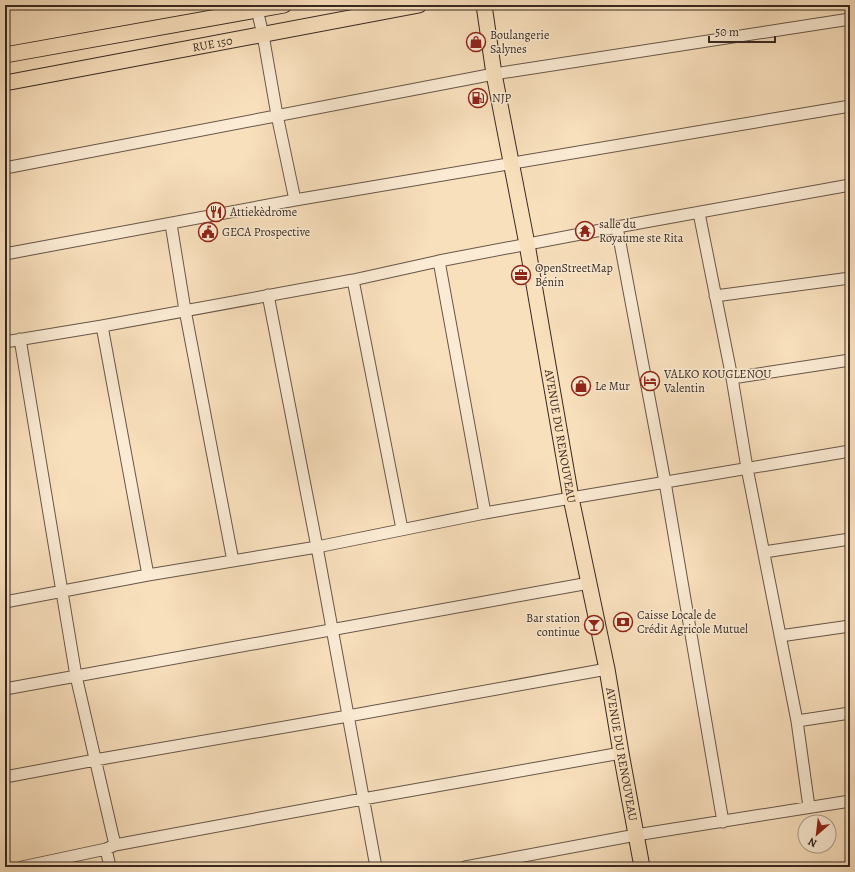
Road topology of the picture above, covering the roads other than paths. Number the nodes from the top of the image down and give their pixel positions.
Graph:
1 (284, 5) edge
2 (419, 5) edge
3 (484, 5) edge
4 (256, 7) edge
5 (850, 19) edge
6 (263, 35) junction
7 (5, 55) edge
8 (494, 74) junction
9 (5, 83) edge
10 (850, 106) edge
11 (277, 115) junction
12 (512, 163) junction
13 (5, 168) edge
14 (850, 185) edge
15 (295, 200) junction
16 (700, 213) junction
17 (171, 224) junction
18 (617, 227) junction
19 (527, 244) junction
20 (5, 254) edge
21 (439, 261) junction
22 (850, 278) edge
23 (352, 280) junction
24 (268, 295) junction
25 (715, 296) junction
26 (185, 310) junction
27 (102, 326) junction
28 (20, 339) junction
29 (5, 342) edge
30 (850, 360) edge
31 (732, 378) junction
32 (850, 451) edge
33 (747, 468) junction
34 (665, 482) junction
35 (571, 498) junction
36 (485, 513) junction
37 (402, 529) junction
38 (850, 539) edge
39 (317, 547) junction
40 (764, 552) junction
41 (233, 561) junction
42 (148, 575) junction
43 (589, 583) junction
44 (62, 590) junction
45 (5, 602) edge
46 (850, 626) edge
47 (332, 629) junction
48 (780, 636) junction
49 (607, 669) junction
50 (76, 676) junction
51 (5, 689) edge
52 (850, 714) edge
53 (348, 716) junction
54 (797, 721) junction
55 (621, 753) junction
56 (95, 760) junction
57 (5, 777) edge
58 (363, 799) junction
59 (850, 801) edge
60 (809, 807) junction
61 (723, 822) junction
62 (636, 835) junction
63 (111, 847) junction
64 (22, 867) edge
65 (110, 867) edge
66 (376, 867) edge
67 (465, 867) edge
68 (642, 867) edge

1 - 4 main road
2 - 6 main road, RUE 150
3 - 8 main road, AVENUE DU RENOUVEAU
4 - 6 street
4 - 7 main road
5 - 8 street
6 - 9 main road, RUE 150
6 - 11 street
8 - 11 street
8 - 12 main road, AVENUE DU RENOUVEAU
10 - 12 street
11 - 13 street
11 - 15 street
12 - 15 street
12 - 19 main road, AVENUE DU RENOUVEAU
14 - 16 street
15 - 17 street
16 - 18 street
16 - 25 street
17 - 20 street
17 - 26 street
18 - 19 street
18 - 34 street
19 - 21 street
19 - 35 main road, AVENUE DU RENOUVEAU
21 - 23 street
21 - 36 street
22 - 25 street
23 - 24 street
23 - 37 street
24 - 26 street
24 - 39 street
25 - 31 street
26 - 27 street
26 - 41 street
27 - 28 street
27 - 42 street
28 - 29 street
28 - 44 street
30 - 31 street
31 - 33 street
32 - 33 street
33 - 34 street
33 - 40 street
34 - 35 street
34 - 61 street
35 - 36 street
35 - 43 main road, AVENUE DU RENOUVEAU
36 - 37 street
37 - 39 street
38 - 40 street
39 - 41 street
39 - 47 street
40 - 48 street
41 - 42 street
42 - 44 street
43 - 47 street
43 - 49 main road, AVENUE DU RENOUVEAU
44 - 45 street
44 - 50 street
46 - 48 street
47 - 50 street
47 - 53 street
48 - 54 street
49 - 53 street
49 - 55 main road, AVENUE DU RENOUVEAU
50 - 51 street
50 - 56 street
52 - 54 street
53 - 56 street
53 - 58 street
54 - 60 street
55 - 58 street
55 - 62 main road, AVENUE DU RENOUVEAU
56 - 57 street
56 - 63 street
58 - 63 street
58 - 66 street
59 - 60 street
60 - 61 street
61 - 62 street
62 - 67 street
62 - 68 main road, AVENUE DU RENOUVEAU
63 - 64 street
63 - 65 street

